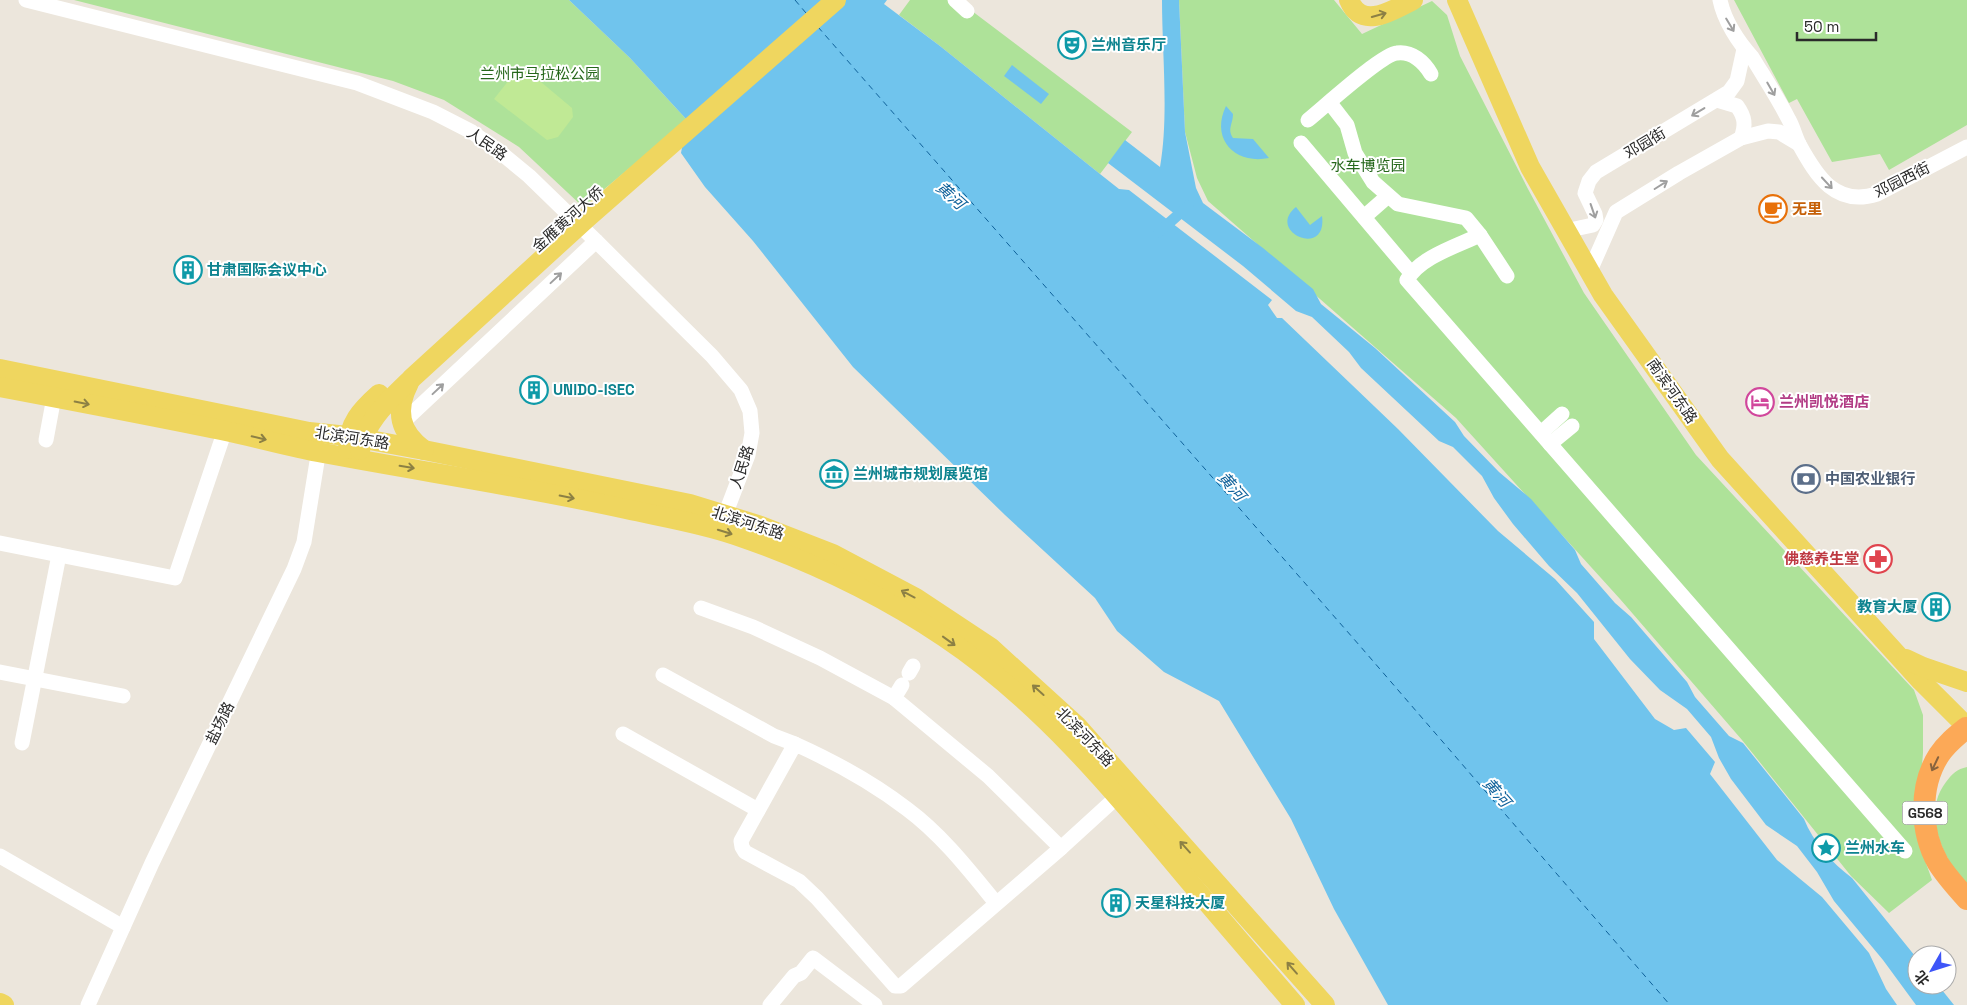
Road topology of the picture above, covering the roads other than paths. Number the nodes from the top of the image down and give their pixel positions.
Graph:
1 (26, 0) edge
2 (817, 0) edge
3 (836, 0) edge
4 (955, 0) edge
5 (1349, 0) edge
6 (1414, 0) edge
7 (1457, 0) edge
8 (1720, 0) edge
9 (967, 10) dead end
10 (1744, 49) junction
11 (1431, 74) dead end
12 (1718, 100) junction
13 (1330, 102) junction
14 (1308, 120) dead end
15 (1741, 138) junction
16 (1301, 143) dead end
17 (1799, 144) junction
18 (1967, 146) edge
19 (1388, 196) junction
20 (1364, 217) junction
21 (1565, 231) junction
22 (1480, 235) junction
23 (596, 241) junction
24 (1411, 272) junction
25 (1590, 273) junction
26 (1507, 276) dead end
27 (0, 369) edge
28 (408, 375) junction
29 (0, 387) edge
30 (54, 397) junction
31 (1562, 414) dead end
32 (402, 423) junction
33 (1572, 426) dead end
34 (225, 430) junction
35 (322, 433) junction
36 (355, 438) junction
37 (1545, 439) junction
38 (46, 440) dead end
39 (424, 450) junction
40 (318, 452) junction
41 (353, 459) junction
42 (725, 515) junction
43 (0, 543) edge
44 (59, 555) junction
45 (701, 608) dead end
46 (1896, 653) junction
47 (0, 672) edge
48 (663, 675) dead end
49 (908, 675) dead end
50 (34, 679) junction
51 (1967, 682) edge
52 (123, 696) dead end
53 (894, 698) junction
54 (1967, 728) edge
55 (623, 734) dead end
56 (22, 743) dead end
57 (795, 744) junction
58 (1118, 796) junction
59 (758, 810) junction
60 (1061, 848) junction
61 (1905, 851) dead end
62 (0, 856) edge
63 (1967, 899) edge
64 (996, 903) junction
65 (123, 927) junction
66 (0, 1003) edge
67 (4, 1005) edge
68 (88, 1005) edge
69 (770, 1005) edge
70 (875, 1005) edge
71 (1295, 1005) edge
72 (1324, 1005) edge

1 - 23 street, 人民路
2 - 28 main road, 金雁黄河大侨
3 - 28 main road, 金雁黄河大侨
4 - 9 street
5 -> 6 main road
7 - 21 main road, 南滨河东路
8 -> 10 street, 邓园西街
10 - 12 street, 邓园街
10 -> 17 street, 邓园西街
11 - 13 street
12 - 15 street
12 -> 21 street, 邓园街
13 - 14 street
13 - 19 street
15 - 17 street
25 -> 15 street
16 - 20 street
17 -> 18 street, 邓园西街
19 - 20 street
19 - 22 street
20 - 24 street
21 - 25 main road, 南滨河东路
22 - 24 street
22 - 26 street
32 -> 23 street
23 - 42 street, 人民路
24 - 37 street
25 - 46 main road, 南滨河东路
27 - 35 main road, 北滨河东路
28 - 32 main road
28 - 36 main road
29 - 30 main road, 北滨河东路
30 -> 34 main road, 北滨河东路
30 - 38 street
31 - 37 street
32 - 39 main road
33 - 37 street
34 -> 40 main road, 北滨河东路
34 - 44 street
35 - 36 main road, 北滨河东路
35 - 40 street, 盐场路
36 - 39 main road, 北滨河东路
36 - 41 main road
37 - 61 street
39 - 42 main road, 北滨河东路
40 - 41 main road, 北滨河东路
40 - 65 street, 盐场路
41 -> 58 main road, 北滨河东路
72 -> 42 main road, 北滨河东路
43 - 44 street
44 - 50 street
45 - 53 street
46 - 51 main road
46 - 54 main road, 南滨河东路
47 - 50 street
48 - 57 street
49 - 53 street
50 - 52 street
50 - 56 street
53 - 60 street
54 -> 63 highway, 南滨河东路 / G568
55 - 59 street
57 - 59 street
57 - 64 street
58 - 60 street
58 - 71 main road, 北滨河东路
59 - 64 street
60 - 64 street
62 - 65 street
65 - 68 street, 盐场路
66 - 67 main road
69 - 70 street

